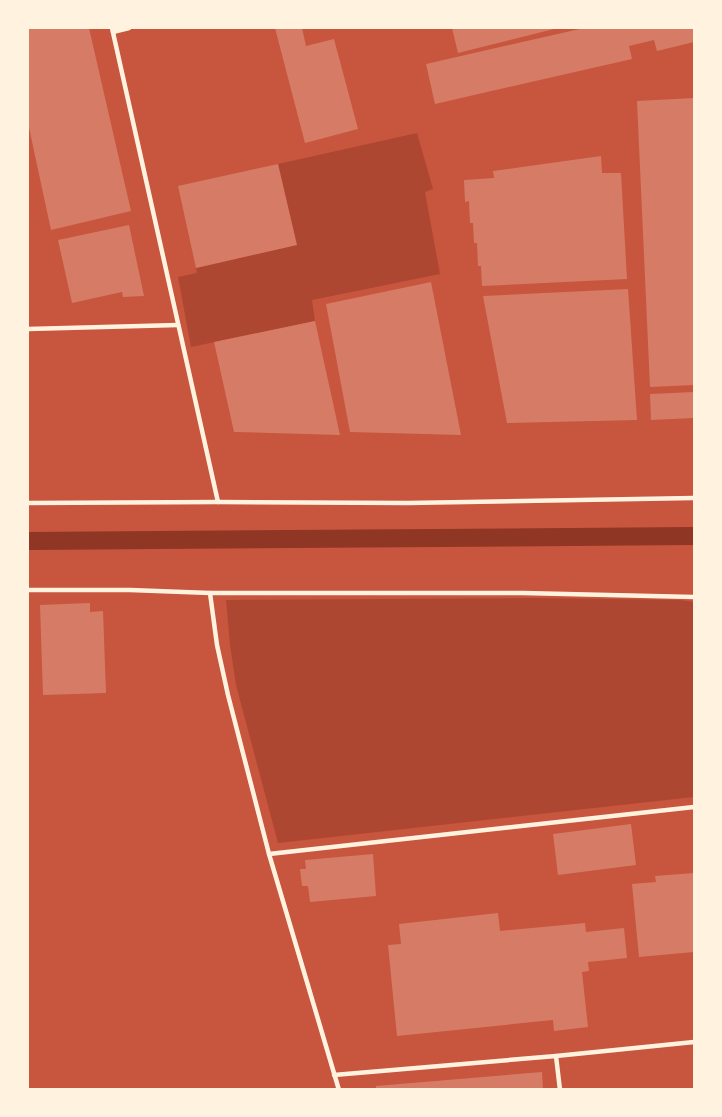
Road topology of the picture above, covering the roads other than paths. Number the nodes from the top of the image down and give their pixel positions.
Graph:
1 (130, 28) edge
2 (113, 30) edge
3 (178, 325) junction
4 (28, 329) edge
5 (694, 498) edge
6 (218, 502) junction
7 (28, 503) edge
8 (28, 590) edge
9 (210, 593) junction
10 (694, 597) edge
11 (694, 807) edge
12 (269, 854) junction
13 (694, 1042) edge
14 (556, 1056) junction
15 (334, 1075) junction
16 (339, 1090) edge
17 (560, 1090) edge

1 - 2 street
2 - 3 street
3 - 4 street
3 - 6 street
5 - 6 street
6 - 7 street
8 - 9 street
9 - 10 street
9 - 12 street
11 - 12 street
12 - 15 street
13 - 14 street
14 - 15 street
14 - 17 street
15 - 16 street

